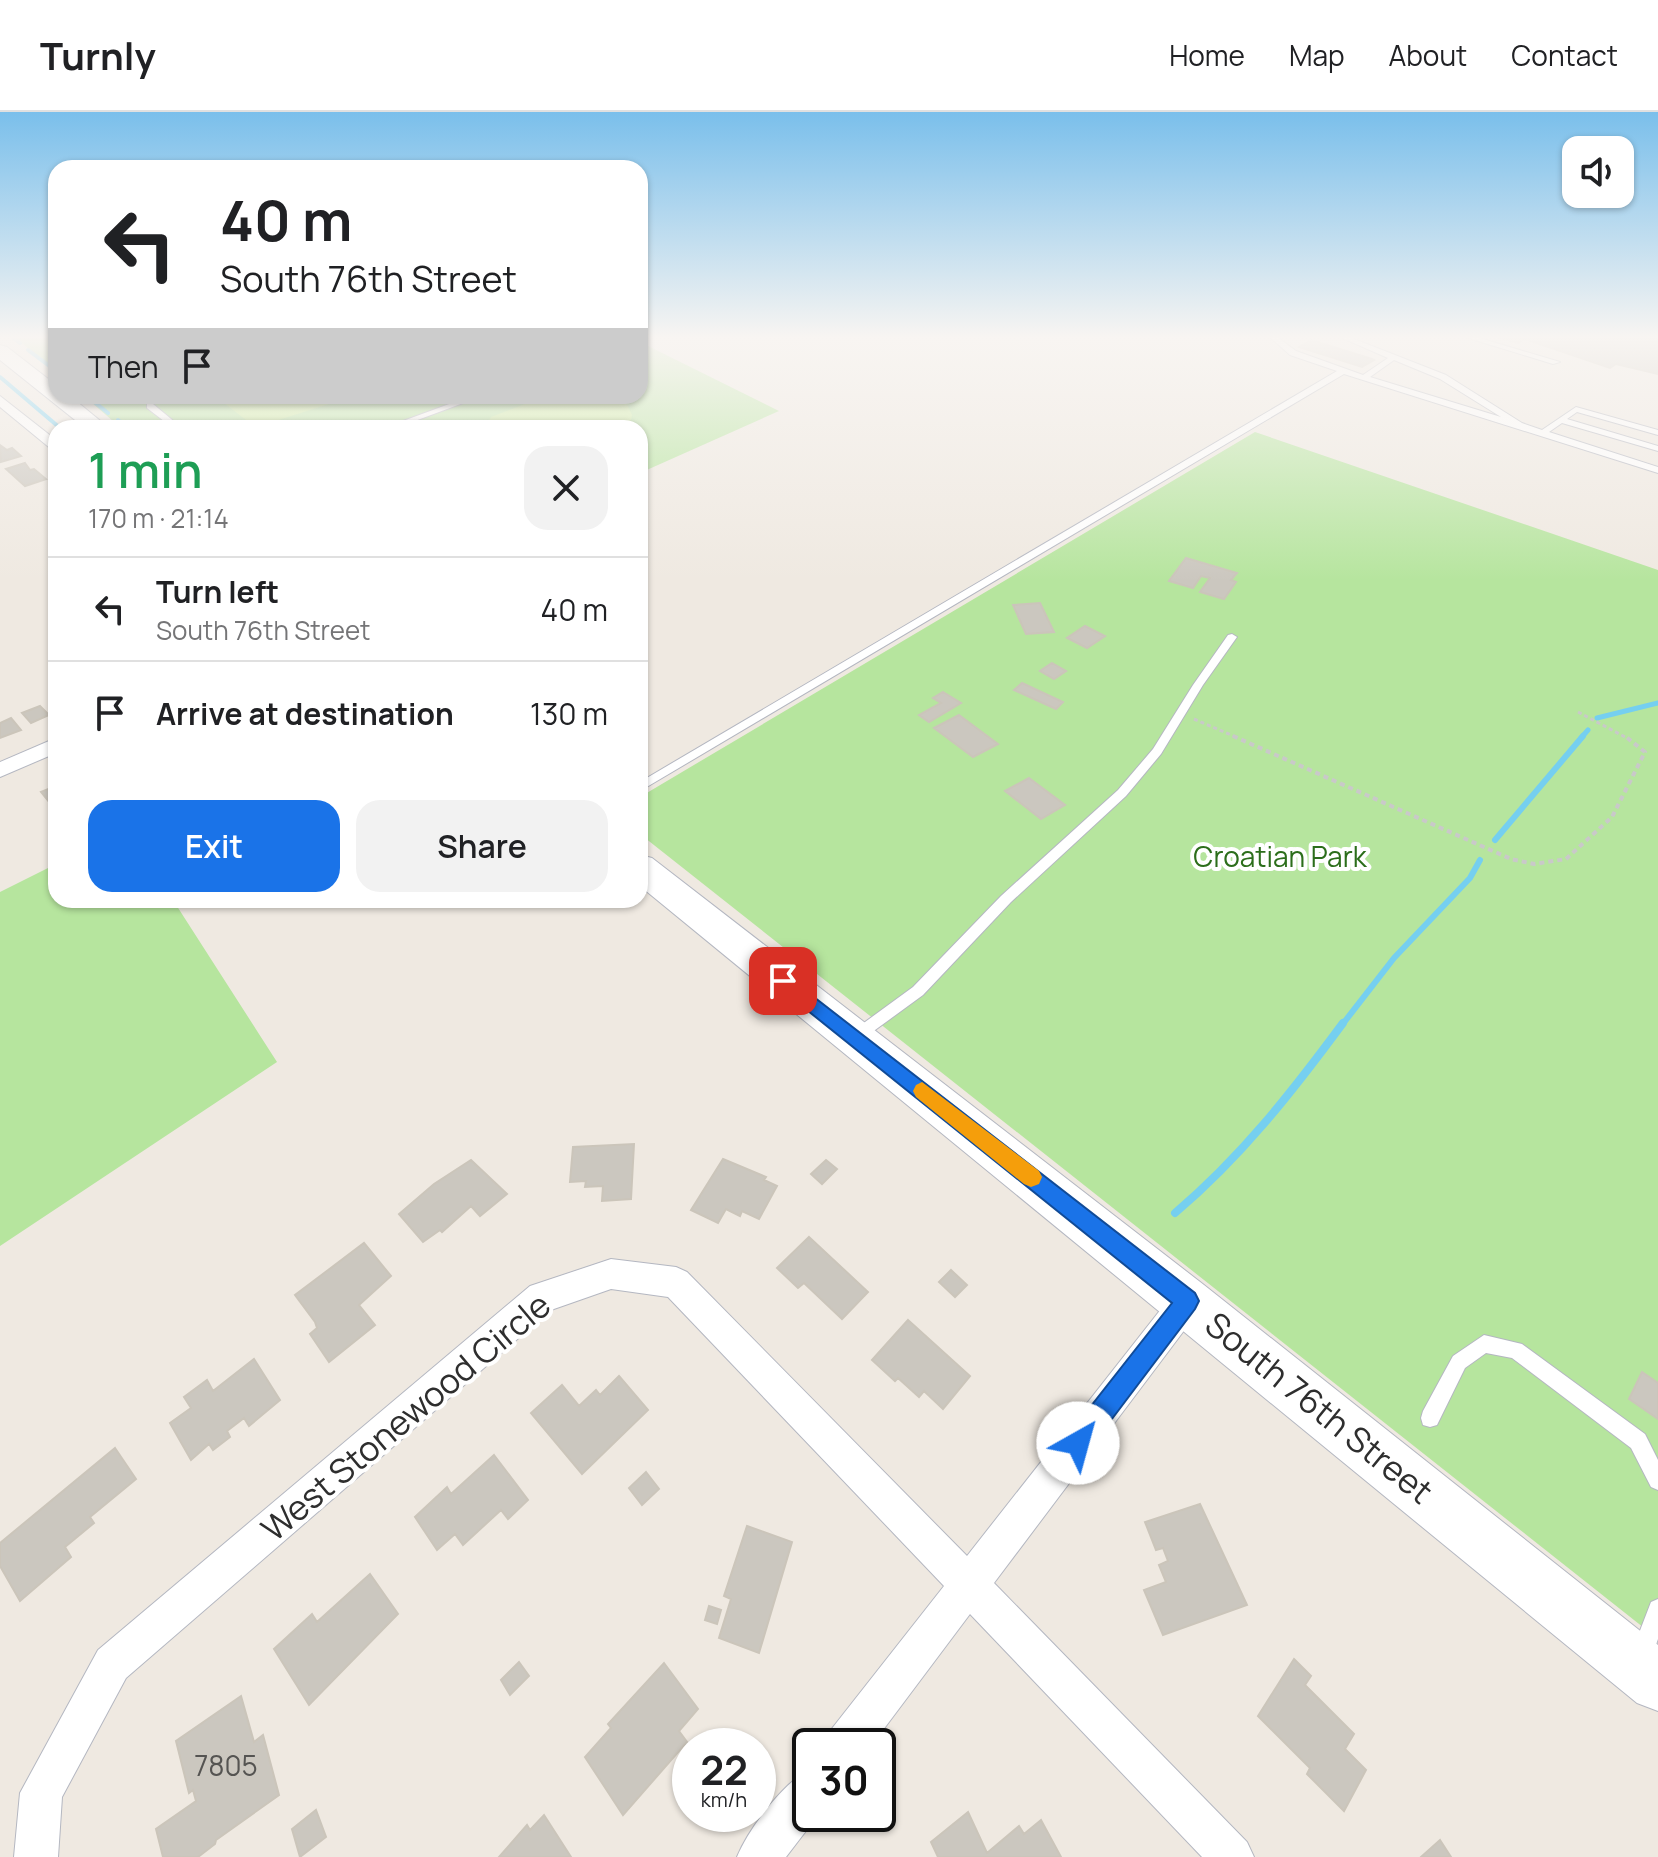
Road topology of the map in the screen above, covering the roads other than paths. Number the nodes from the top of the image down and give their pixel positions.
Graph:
1 (22, 418) edge
2 (1263, 418) edge
3 (1497, 418) edge
4 (1509, 418) edge
5 (1609, 418) edge
6 (1561, 420) joint
7 (1519, 425) junction
8 (1657, 432) edge
9 (1543, 433) junction
10 (48, 441) edge
11 (1658, 449) edge
12 (1658, 470) edge
13 (1232, 637) dead end
14 (48, 749) edge
15 (0, 770) edge
16 (648, 782) edge
17 (648, 873) edge
18 (855, 1038) junction
19 (1187, 1301) junction
20 (1430, 1418) dead end
21 (1658, 1480) edge
22 (969, 1585) junction
23 (1658, 1609) edge
24 (1648, 1674) edge
25 (859, 1728) edge
26 (792, 1814) edge
27 (36, 1857) edge
28 (759, 1857) edge
29 (1232, 1857) edge

1 - 10 street
2 - 16 lane
3 - 7 lane
4 - 7 lane
5 - 8 lane
6 - 9 lane
6 - 11 lane
7 - 9 lane
9 - 12 lane
13 - 18 lane
14 - 15 street
17 - 18 main road, South 76th Street
18 - 19 main road, South 76th Street
19 - 22 street
19 - 24 main road, South 76th Street
20 - 21 lane
22 - 25 street
22 - 27 street, West Stonewood Circle
22 - 29 street, West Stonewood Circle
23 - 24 lane
26 - 28 street

